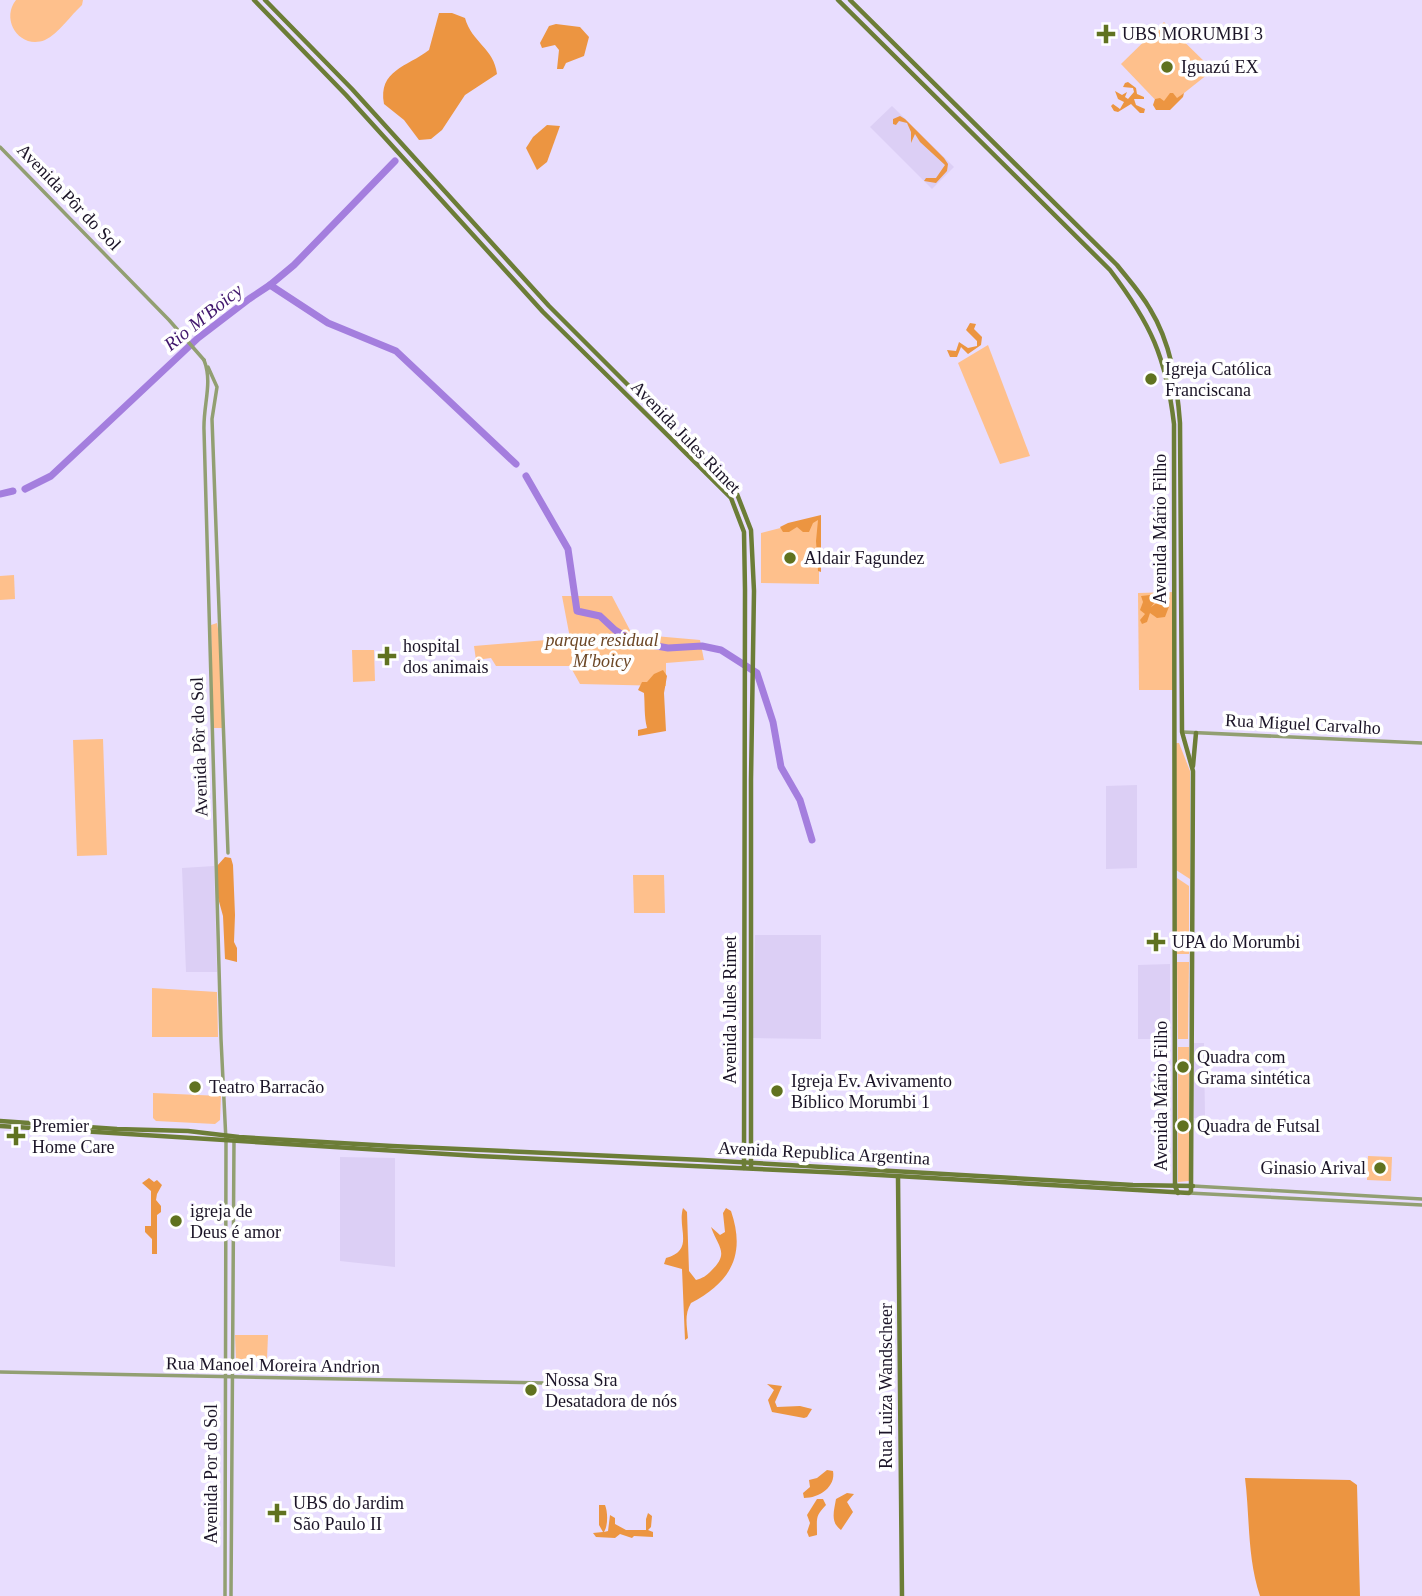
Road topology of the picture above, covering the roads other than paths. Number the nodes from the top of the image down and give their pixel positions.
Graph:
1 (254, 0) edge
2 (265, 0) edge
3 (838, 0) edge
4 (850, 0) edge
5 (0, 147) edge
6 (204, 360) junction
7 (217, 387) junction
8 (208, 389) junction
9 (204, 405) junction
10 (213, 407) junction
11 (1182, 732) junction
12 (1196, 733) junction
13 (1422, 743) edge
14 (1193, 771) junction
15 (228, 853) dead end
16 (0, 1123) edge
17 (225, 1134) junction
18 (234, 1139) junction
19 (226, 1142) junction
20 (665, 1158) junction
21 (654, 1164) junction
22 (744, 1166) junction
23 (751, 1166) junction
24 (898, 1174) junction
25 (1175, 1186) junction
26 (1193, 1186) junction
27 (1178, 1193) junction
28 (1189, 1193) junction
29 (1422, 1199) edge
30 (1422, 1205) edge
31 (0, 1372) edge
32 (228, 1378) junction
33 (545, 1383) dead end
34 (225, 1596) edge
35 (231, 1596) edge
36 (902, 1596) edge

1 - 22 main road, Avenida Jules Rimet
2 - 23 main road, Avenida Jules Rimet
3 - 25 main road, Avenida Mário Filho
4 - 11 main road, Avenida Mário Filho
5 - 6 street, Avenida Pôr do Sol
6 - 7 street, Avenida Pôr do Sol
6 - 8 street, Avenida Pôr do Sol
7 - 8 street
7 - 10 street, Avenida Pôr do Sol
8 - 9 street, Avenida Pôr do Sol
9 - 10 street
9 - 17 street, Avenida Pôr do Sol
10 - 15 street, Avenida Pôr do Sol
11 - 12 street, Rua Miguel Carvalho
11 - 14 main road, Avenida Mário Filho
12 - 13 street, Rua Miguel Carvalho
12 - 14 main road
14 - 26 main road, Avenida Mário Filho
16 - 17 main road, Avenida Republica Argentina
16 - 19 main road, Avenida Republica Argentina
17 - 18 main road, Avenida Republica Argentina
17 - 19 street, Avenida Pôr do Sol
18 - 19 main road, Avenida Republica Argentina
18 - 20 main road, Avenida Republica Argentina
18 - 21 main road, Avenida Republica Argentina
18 - 32 street, Avenida Por do Sol
19 - 32 street, Avenida Por do Sol
20 - 21 main road
20 - 22 main road, Avenida Republica Argentina
21 - 22 main road, Avenida Republica Argentina
22 - 23 main road, Avenida Republica Argentina
23 - 24 main road, Avenida Republica Argentina
24 - 25 main road, Avenida Republica Argentina
24 - 27 main road, Avenida Republica Argentina
24 - 36 main road, Rua Luiza Wandscheer
25 - 26 main road, Avenida Republica Argentina
25 - 27 main road
26 - 28 main road
26 - 29 street, Avenida Republica Argentina
27 - 28 main road, Avenida Republica Argentina
28 - 30 street, Avenida Republica Argentina
31 - 32 street, Rua Manoel Moreira Andrion
32 - 33 street, Rua Manoel Moreira Andrion
32 - 34 street, Avenida Por do Sol
32 - 35 street, Avenida Por do Sol

